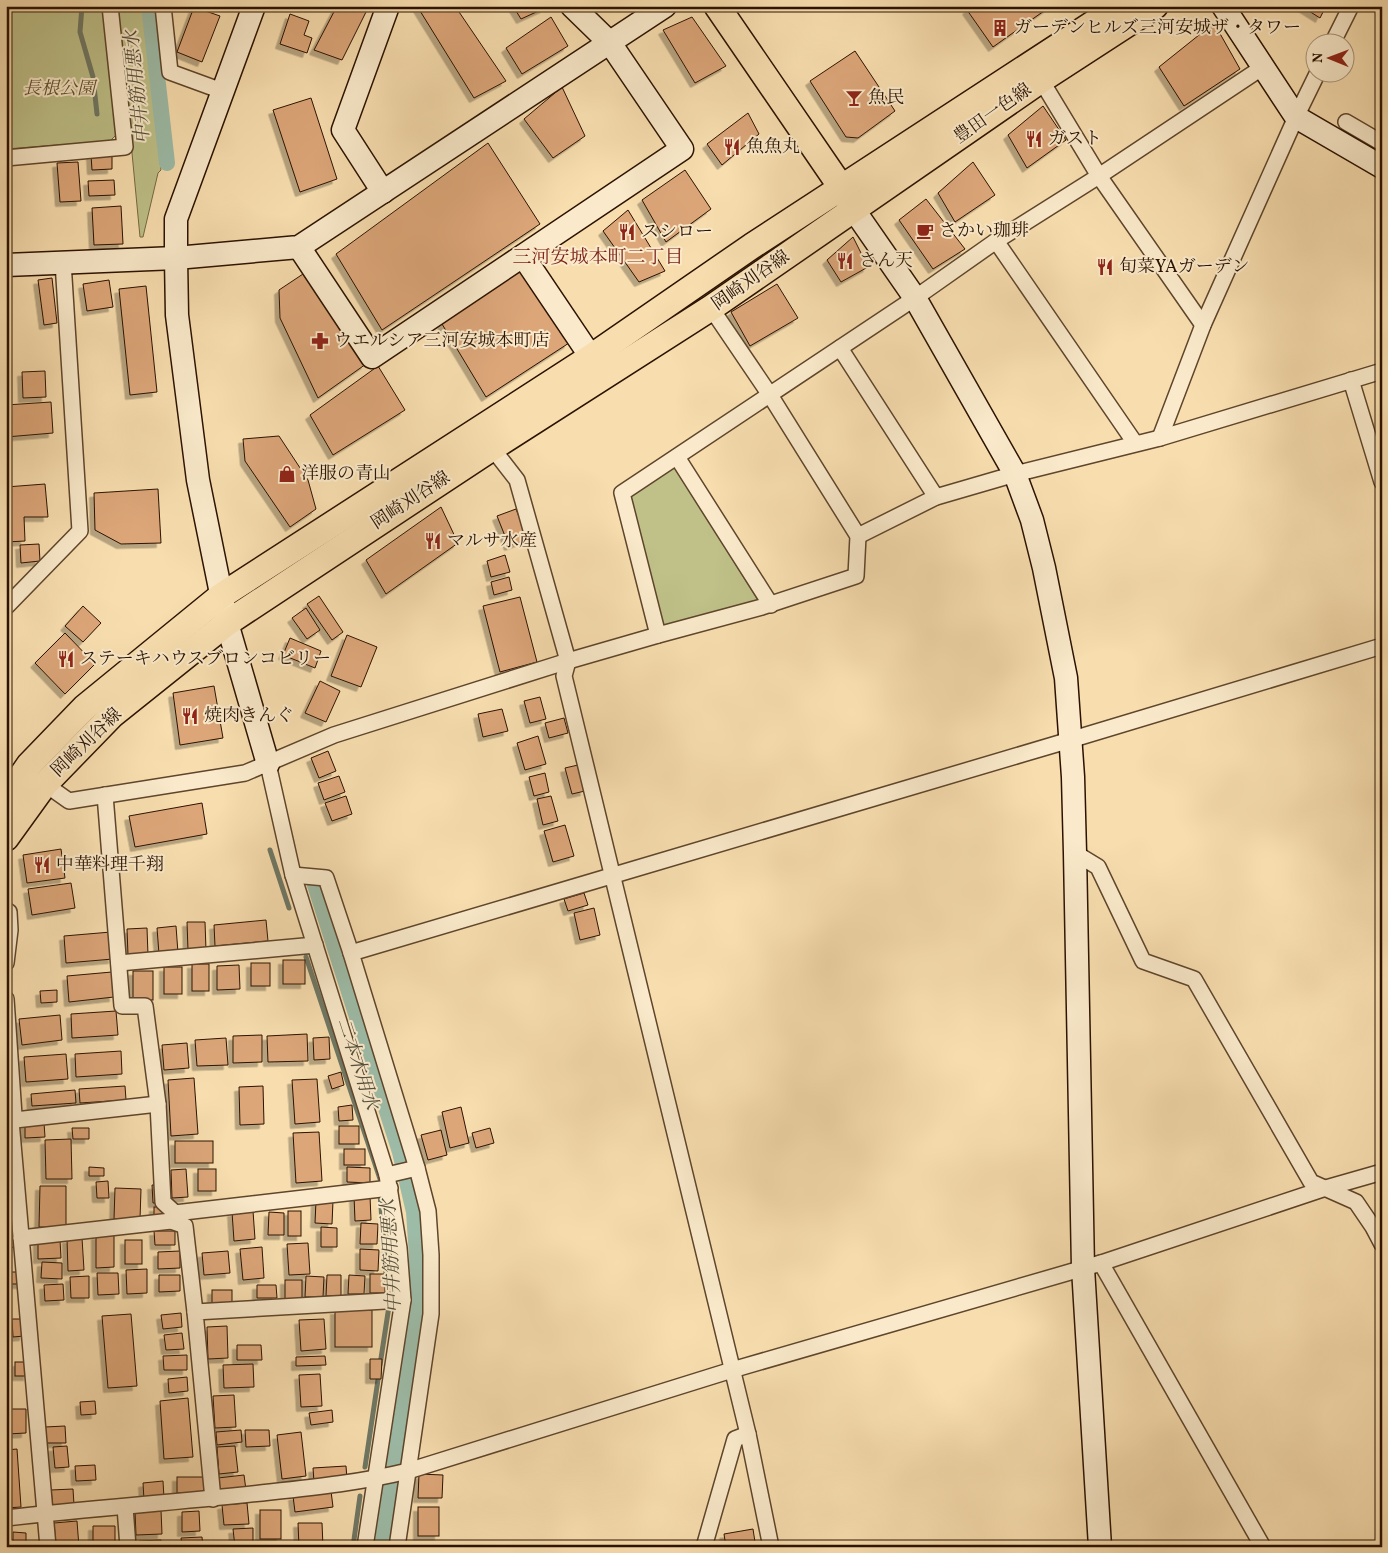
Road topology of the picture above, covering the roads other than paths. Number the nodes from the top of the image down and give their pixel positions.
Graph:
1 (110, 6) edge
2 (163, 6) edge
3 (254, 6) edge
4 (388, 6) edge
5 (572, 6) edge
6 (665, 6) edge
7 (717, 6) edge
8 (1120, 6) edge
9 (1156, 6) edge
10 (1223, 6) edge
11 (1351, 6) edge
12 (1338, 32) edge
13 (610, 43) junction
14 (1263, 67) junction
15 (1041, 80) junction
16 (1313, 82) edge
17 (222, 91) junction
18 (1296, 117) junction
19 (1346, 122) dead end
20 (1382, 143) edge
21 (6, 158) edge
22 (1382, 167) edge
23 (1099, 176) junction
24 (841, 187) junction
25 (384, 192) junction
26 (854, 210) junction
27 (996, 241) junction
28 (299, 247) junction
29 (523, 256) junction
30 (176, 258) junction
31 (63, 262) junction
32 (6, 265) edge
33 (915, 298) junction
34 (711, 308) junction
35 (1203, 325) junction
36 (840, 348) junction
37 (591, 357) junction
38 (1382, 371) edge
39 (1352, 380) junction
40 (770, 395) junction
41 (1160, 438) junction
42 (1135, 443) junction
43 (492, 448) junction
44 (677, 457) junction
45 (1015, 474) junction
46 (1382, 482) edge
47 (936, 497) junction
48 (858, 536) junction
49 (221, 596) junction
50 (771, 605) junction
51 (6, 607) edge
52 (227, 623) junction
53 (658, 635) junction
54 (1382, 646) edge
55 (568, 662) junction
56 (1070, 740) junction
57 (268, 764) junction
58 (45, 784) junction
59 (105, 795) junction
60 (6, 798) edge
61 (6, 838) edge
62 (1076, 853) junction
63 (293, 875) junction
64 (612, 875) junction
65 (6, 910) edge
66 (315, 945) junction
67 (351, 953) junction
68 (6, 963) edge
69 (119, 963) junction
70 (6, 999) edge
71 (158, 1104) junction
72 (9, 1121) edge
73 (417, 1168) junction
74 (1382, 1172) edge
75 (389, 1181) junction
76 (1326, 1188) junction
77 (173, 1217) junction
78 (22, 1238) junction
79 (1382, 1244) edge
80 (1092, 1265) junction
81 (402, 1300) junction
82 (195, 1312) junction
83 (732, 1370) junction
84 (748, 1434) junction
85 (408, 1471) junction
86 (375, 1479) junction
87 (213, 1499) junction
88 (125, 1507) junction
89 (45, 1514) junction
90 (6, 1518) edge
91 (48, 1547) edge
92 (128, 1547) edge
93 (365, 1547) edge
94 (397, 1547) edge
95 (704, 1547) edge
96 (771, 1547) edge
97 (1100, 1547) edge
98 (1263, 1547) edge

1 - 21 street
2 - 17 street
3 - 17 street
4 - 25 street
5 - 13 street
6 - 13 street
7 - 24 main road
8 - 24 main road, 豊田一色線
9 - 15 main road, 豊田一色線
10 - 14 street
11 - 12 street
13 - 25 street
13 - 29 street
14 - 18 street
14 - 23 street
15 - 23 street
15 - 26 main road, 豊田一色線
16 - 18 street
17 - 30 street
18 - 22 street
18 - 35 street
19 - 20 street
23 - 27 street
23 - 35 street
24 - 26 main road
24 - 37 main road, 岡崎刈谷線
25 - 28 street
26 - 33 street
26 - 34 main road, 岡崎刈谷線
27 - 33 street
27 - 42 street
28 - 29 street
28 - 30 street
29 - 37 street
30 - 31 street
30 - 49 street
31 - 32 street
31 - 51 street
33 - 36 street
33 - 45 street
34 - 40 street
34 - 43 main road, 岡崎刈谷線
35 - 41 street
36 - 40 street
36 - 47 street
37 - 49 main road, 岡崎刈谷線
38 - 39 street
39 - 41 street
39 - 46 street
40 - 44 street
40 - 48 street
41 - 42 street
42 - 45 street
43 - 52 main road, 岡崎刈谷線
43 - 55 street
44 - 50 street
44 - 53 street
45 - 47 street
45 - 56 street
47 - 48 street
48 - 50 street
49 - 52 street
49 - 60 main road, 岡崎刈谷線
50 - 53 street
52 - 57 street
52 - 58 main road, 岡崎刈谷線
53 - 55 street
54 - 56 street
55 - 57 street
55 - 64 street
56 - 62 street
56 - 64 street
57 - 59 street
57 - 63 street
58 - 59 street
58 - 61 main road, 岡崎刈谷線
59 - 69 street
62 - 76 street
62 - 80 street
63 - 66 street
63 - 67 street
64 - 67 street
64 - 83 street
65 - 68 street
66 - 69 street
66 - 75 street
67 - 73 street
69 - 71 street
70 - 72 street
71 - 72 street
71 - 77 street
72 - 78 street
73 - 75 street
73 - 85 street
74 - 76 street
75 - 77 street
75 - 81 street
76 - 79 street
76 - 80 street
77 - 78 street
77 - 82 street
78 - 89 street
80 - 83 street
80 - 97 street
80 - 98 street
81 - 82 street
81 - 86 street
82 - 87 street
83 - 84 street
83 - 85 street
84 - 95 street
84 - 96 street
85 - 86 street
85 - 94 street
86 - 87 street
86 - 93 street
87 - 88 street
88 - 89 street
88 - 92 street
89 - 90 street
89 - 91 street

